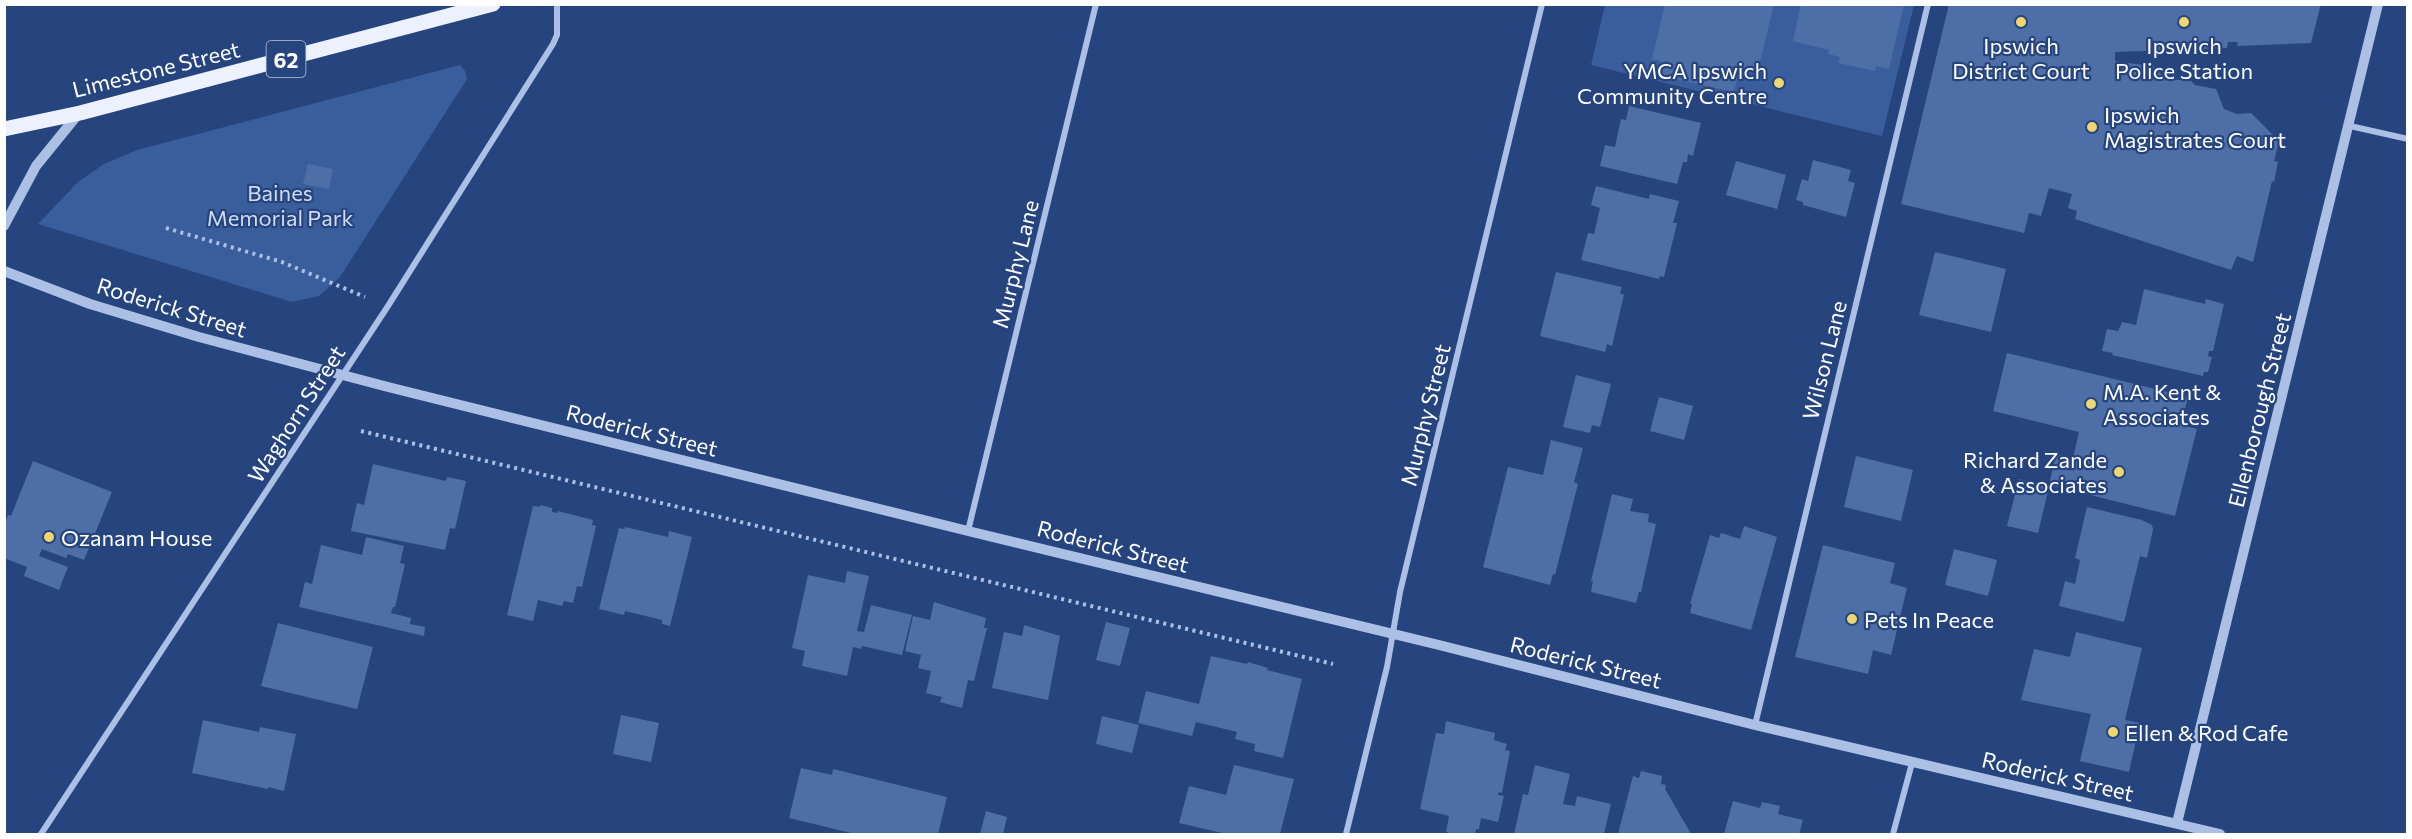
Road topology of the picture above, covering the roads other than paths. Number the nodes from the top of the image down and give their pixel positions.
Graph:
1 (493, 4) edge
2 (557, 4) edge
3 (1096, 4) edge
4 (1542, 4) edge
5 (1928, 4) edge
6 (2378, 4) edge
7 (80, 112) junction
8 (2350, 126) junction
9 (4, 129) edge
10 (2408, 139) edge
11 (4, 226) edge
12 (4, 271) edge
13 (342, 375) junction
14 (968, 531) junction
15 (1393, 634) junction
16 (1755, 725) junction
17 (1912, 763) junction
18 (2177, 824) junction
19 (41, 834) edge
20 (1346, 834) edge
21 (1893, 834) edge
22 (2220, 834) edge

1 - 7 main road, Limestone Street / 62
2 - 13 street, Waghorn Street
3 - 14 street, Murphy Lane
4 - 15 street, Murphy Street
5 - 16 street, Wilson Lane
6 - 8 street, Ellenborough Street
7 - 9 main road, Limestone Street / 62
7 - 11 street
8 - 10 street
8 - 18 street, Ellenborough Street
12 - 13 street, Roderick Street
13 - 14 street, Roderick Street
13 - 19 street, Waghorn Street
14 - 15 street, Roderick Street
15 - 16 street, Roderick Street
15 - 20 street, Murphy Street
16 - 17 street, Roderick Street
17 - 18 street, Roderick Street
17 - 21 street
18 - 22 street, Roderick Street

